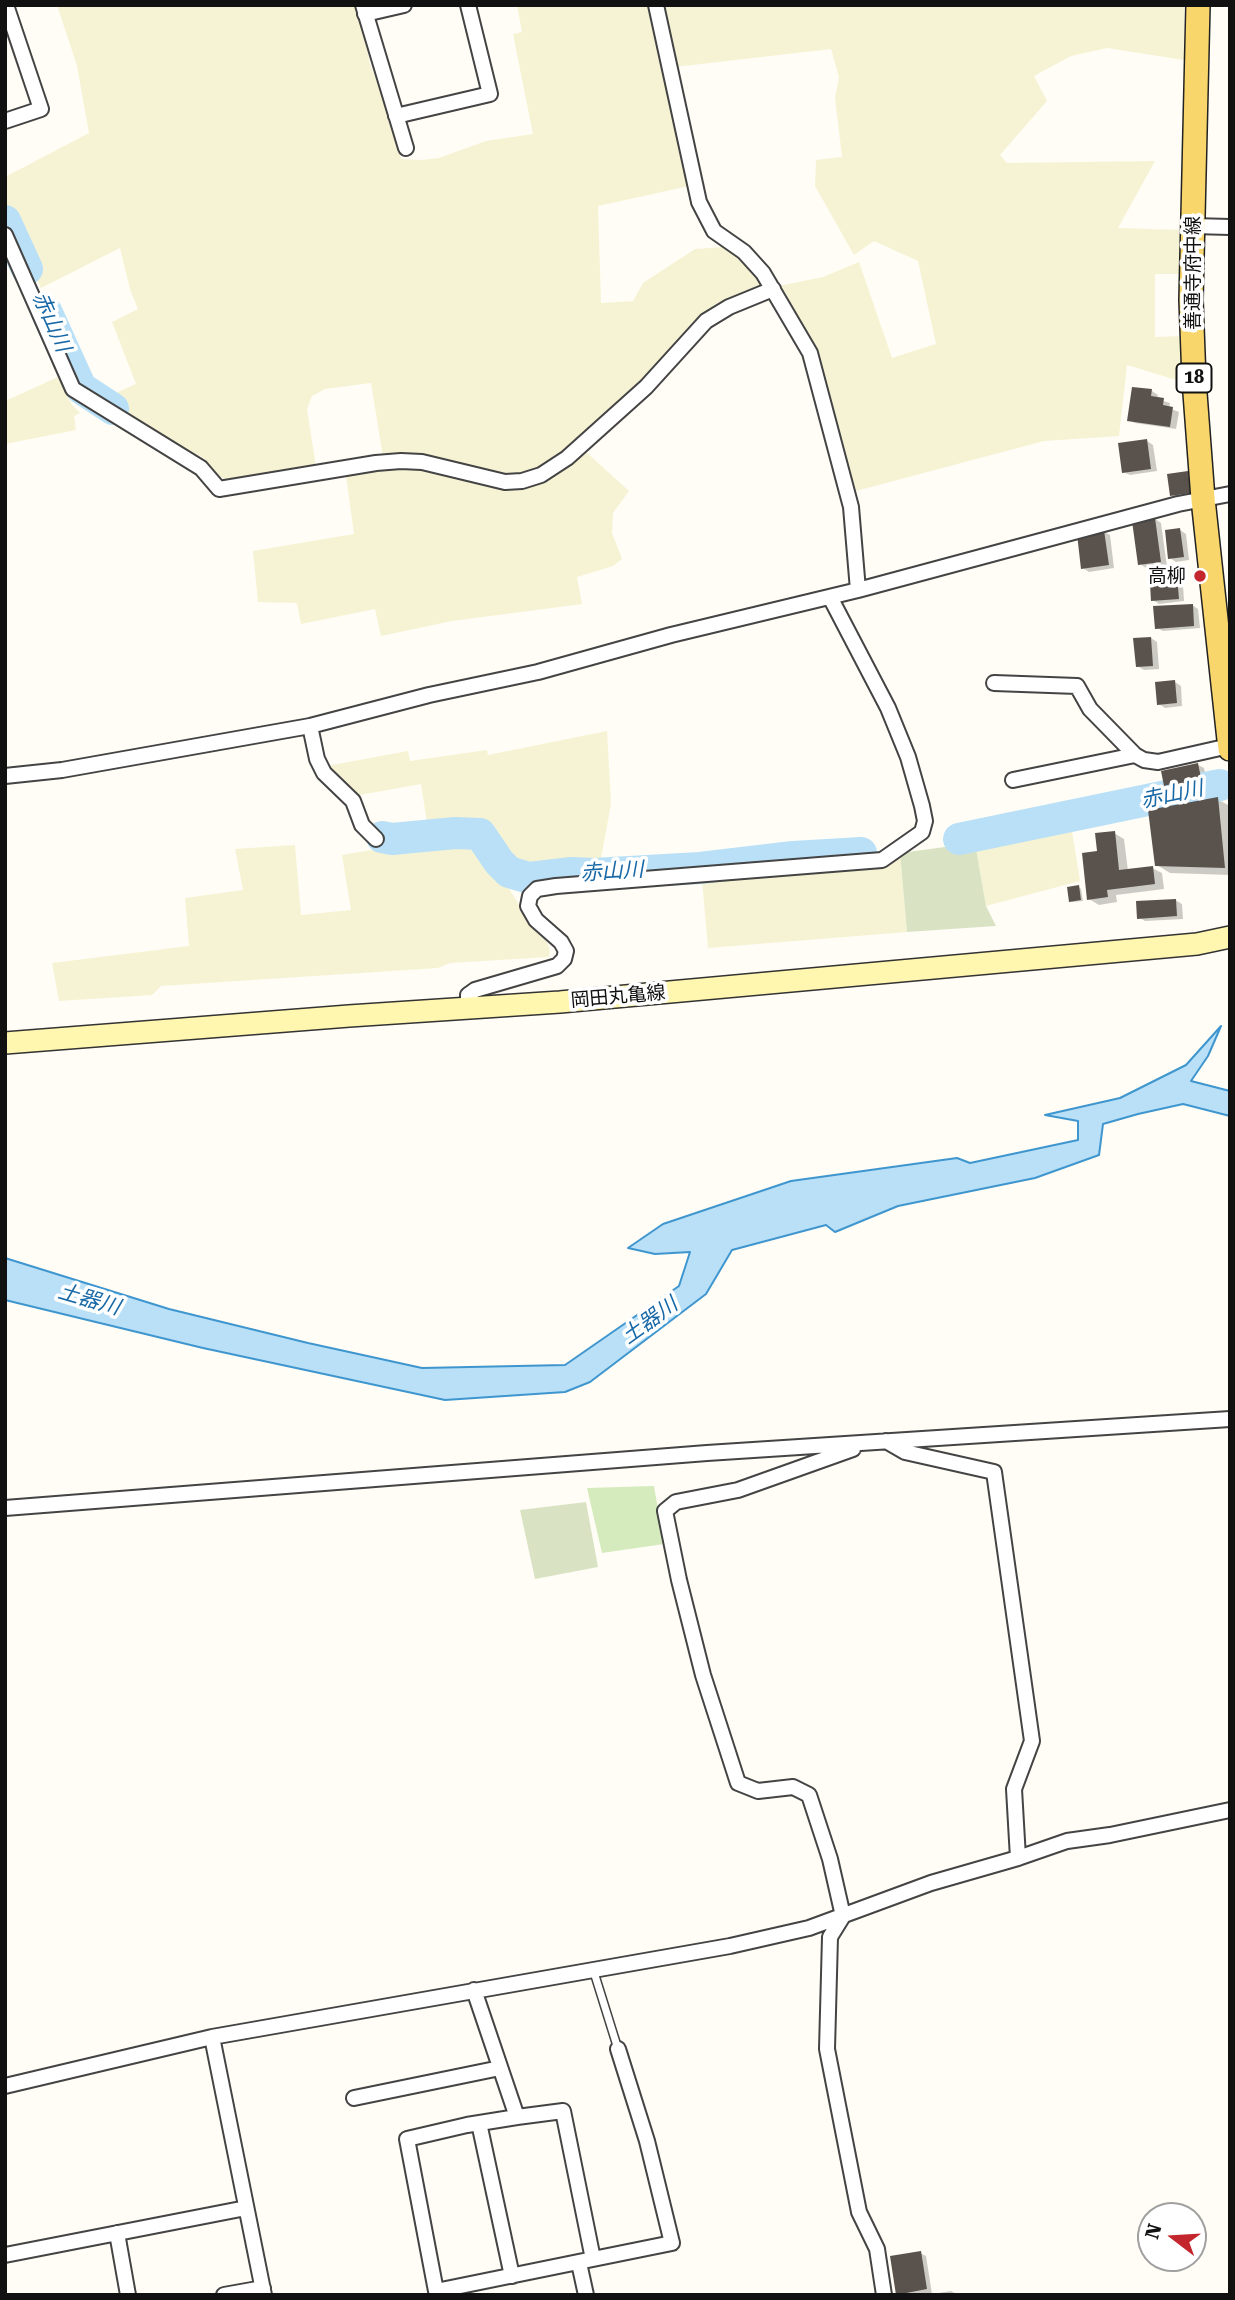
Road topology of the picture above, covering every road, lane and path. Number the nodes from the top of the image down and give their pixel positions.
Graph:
1 (6, 5) edge
2 (404, 5) edge
3 (468, 5) edge
4 (656, 5) edge
5 (1198, 5) edge
6 (364, 10) edge
7 (396, 116) junction
8 (5, 121) edge
9 (406, 148) dead end
10 (1193, 226) junction
11 (1230, 228) edge
12 (5, 235) edge
13 (773, 289) junction
14 (1230, 494) edge
15 (1203, 499) junction
16 (858, 590) junction
17 (830, 597) junction
18 (994, 683) dead end
19 (310, 726) junction
20 (1230, 747) edge
21 (1135, 755) junction
22 (5, 776) edge
23 (1013, 780) dead end
24 (376, 839) dead end
25 (1230, 937) edge
26 (468, 1007) junction
27 (5, 1043) edge
28 (1230, 1419) edge
29 (886, 1441) junction
30 (870, 1443) junction
31 (5, 1508) edge
32 (1230, 1810) edge
33 (1018, 1858) junction
34 (843, 1916) junction
35 (593, 1969) junction
36 (474, 1990) junction
37 (212, 2037) junction
38 (618, 2049) joint
39 (500, 2068) junction
40 (5, 2086) edge
41 (354, 2098) dead end
42 (517, 2118) junction
43 (479, 2123) junction
44 (246, 2208) junction
45 (117, 2233) junction
46 (5, 2255) edge
47 (593, 2259) junction
48 (579, 2263) junction
49 (512, 2276) junction
50 (263, 2291) edge
51 (128, 2295) edge
52 (224, 2295) edge
53 (586, 2295) edge
54 (884, 2295) edge

1 - 8 street
2 - 6 street
3 - 7 street
4 - 13 street
5 - 10 main road, 善通寺府中線 / 18
6 - 7 street
7 - 9 street
10 - 11 street
10 - 15 main road, 善通寺府中線 / 18
12 - 13 street
13 - 16 street
14 - 15 street
15 - 16 street
15 - 20 main road, 善通寺府中線 / 18
16 - 17 street
17 - 19 street
17 - 26 street
18 - 21 street
19 - 22 street
19 - 24 street
20 - 21 street
21 - 23 street
25 - 26 main road, 岡田丸亀線
26 - 27 main road, 岡田丸亀線
28 - 29 street
29 - 30 street
29 - 33 street
30 - 31 street
30 - 34 street
32 - 33 street
33 - 34 street
34 - 35 street
34 - 54 street
35 - 36 street
35 - 38 lane
36 - 37 street
36 - 39 street
37 - 40 street
37 - 44 street
38 - 47 street
39 - 41 street
39 - 42 street
42 - 43 street
42 - 47 street
43 - 49 street
43 - 49 street
44 - 45 street
44 - 50 street
45 - 46 street
45 - 51 street
47 - 48 street
48 - 49 street
48 - 53 street
50 - 52 street

